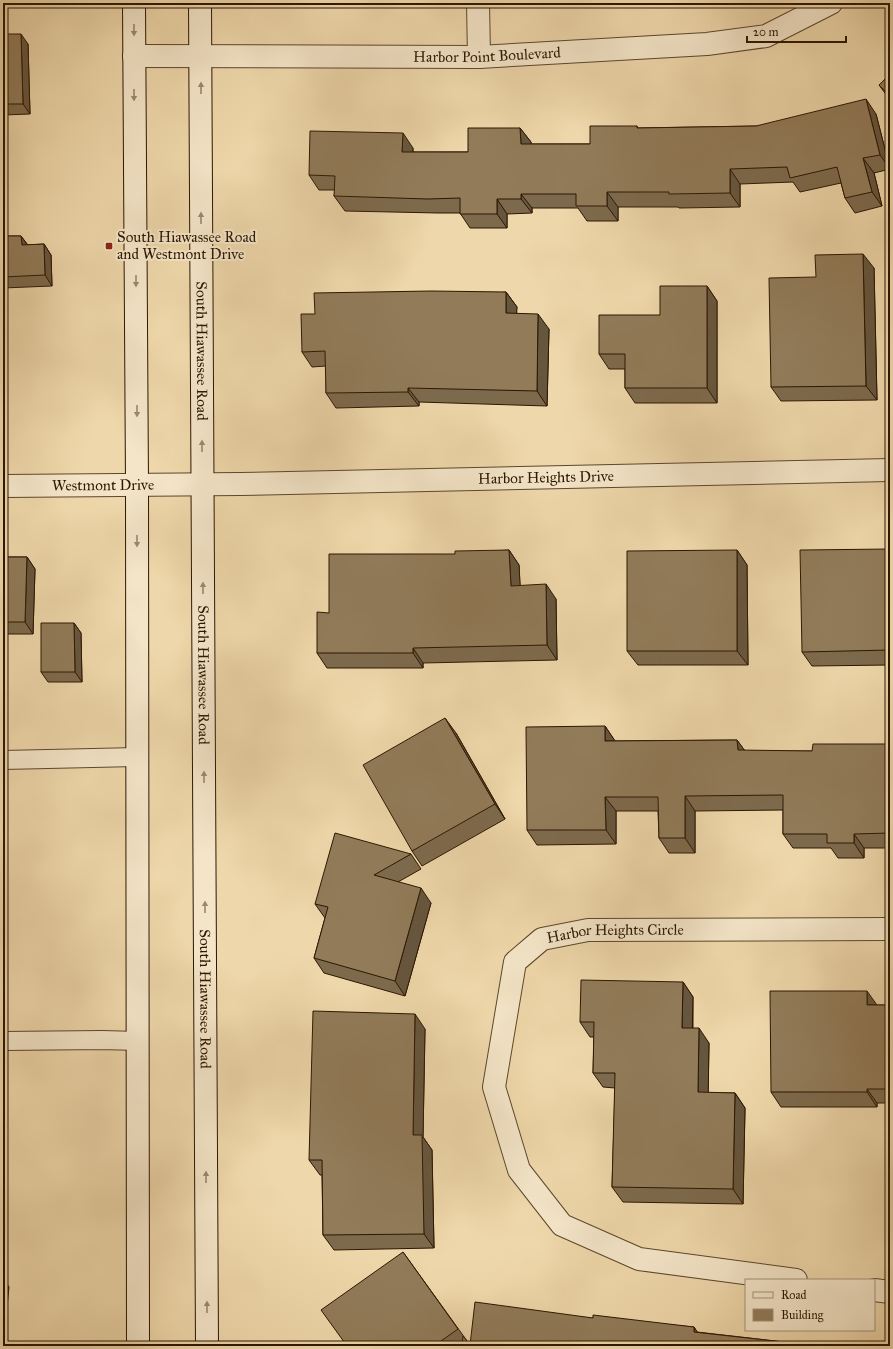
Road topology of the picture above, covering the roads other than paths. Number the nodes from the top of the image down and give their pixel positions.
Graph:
1 (134, 3) edge
2 (200, 3) edge
3 (478, 3) edge
4 (832, 3) edge
5 (134, 56) junction
6 (201, 56) junction
7 (479, 57) junction
8 (890, 470) edge
9 (137, 484) junction
10 (203, 484) junction
11 (3, 486) edge
12 (137, 757) junction
13 (3, 760) edge
14 (890, 929) edge
15 (3, 1041) edge
16 (138, 1041) junction
17 (788, 1279) edge
18 (875, 1290) edge
19 (890, 1292) edge
20 (138, 1346) edge
21 (207, 1346) edge

1 -> 5 street
2 - 6 street, South Hiawassee Road
3 - 7 street
4 - 7 street, Harbor Point Boulevard
5 - 6 street, Harbor Point Boulevard
5 -> 9 street
6 - 7 street, Harbor Point Boulevard
10 -> 6 street, South Hiawassee Road
8 - 10 street, Harbor Heights Drive
9 - 10 street, Westmont Drive
9 - 11 street, Westmont Drive
9 -> 12 street
21 -> 10 street, South Hiawassee Road
12 - 13 lane
12 - 16 street
14 - 17 street, Harbor Heights Circle
15 - 16 lane
16 - 20 street
18 - 19 street

